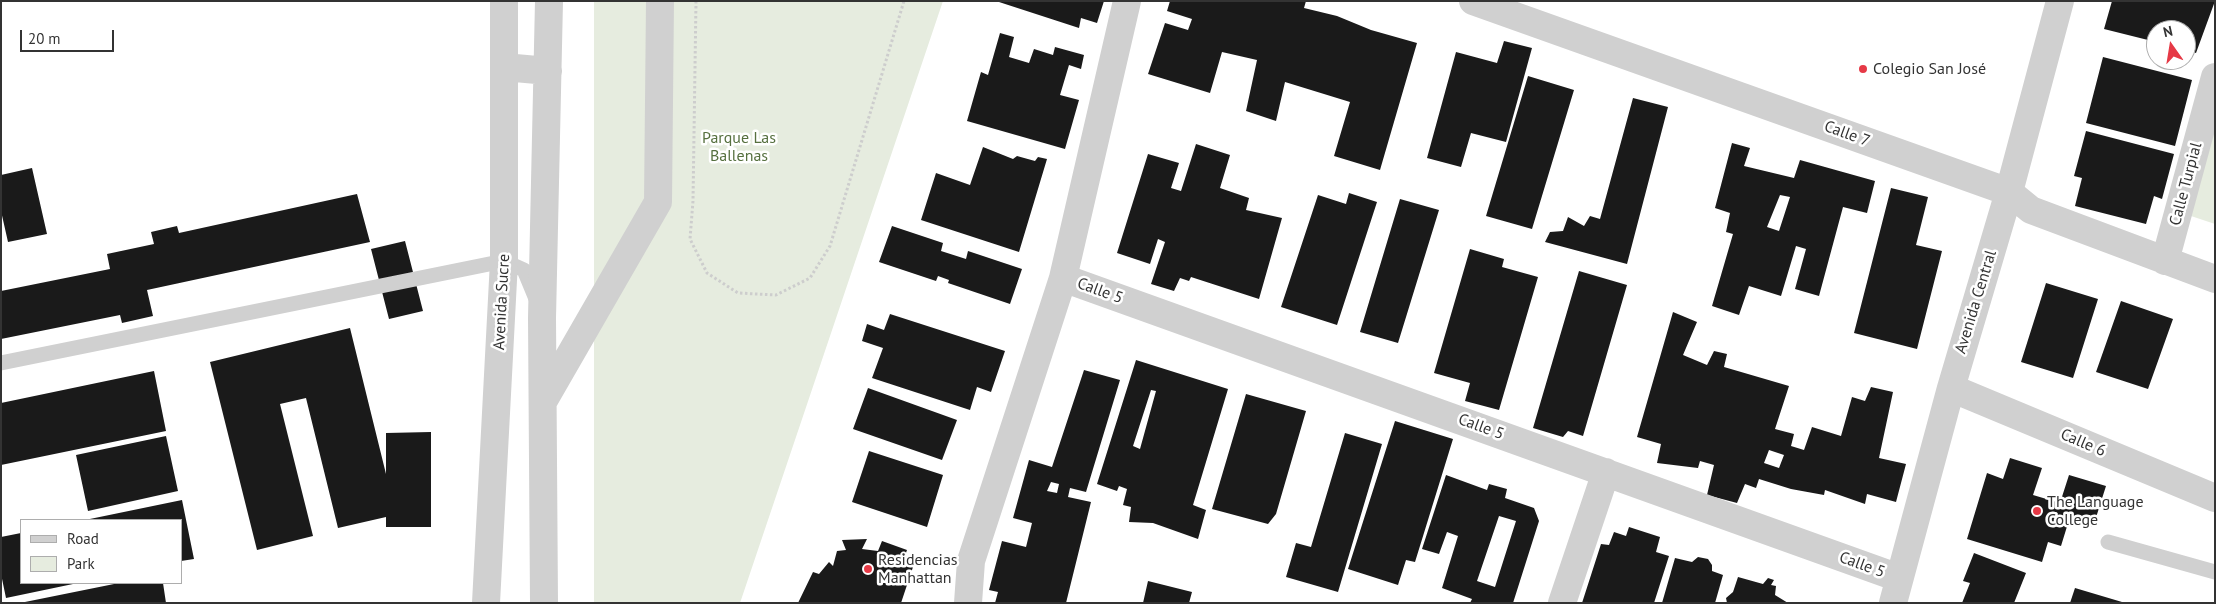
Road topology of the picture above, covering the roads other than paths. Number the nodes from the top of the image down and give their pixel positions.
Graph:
1 (504, 1) edge
2 (549, 1) edge
3 (660, 1) edge
4 (1127, 1) edge
5 (1473, 1) edge
6 (2060, 1) edge
7 (504, 67) junction
8 (548, 71) junction
9 (2215, 77) edge
10 (2009, 192) junction
11 (504, 261) junction
12 (2165, 261) junction
13 (1063, 278) junction
14 (2215, 279) edge
15 (542, 318) junction
16 (1, 363) edge
17 (1951, 388) junction
18 (543, 402) junction
19 (1606, 472) junction
20 (2215, 498) edge
21 (2108, 542) dead end
22 (2215, 572) edge
23 (1896, 590) edge
24 (486, 603) edge
25 (544, 603) edge
26 (968, 603) edge
27 (1562, 603) edge

1 - 7 street, Avenida Sucre
2 - 8 street
3 - 18 street
4 - 13 street
5 - 10 street, Calle 7
6 - 10 street, Avenida Central
7 - 8 street
7 - 11 street, Avenida Sucre
8 - 15 street
9 - 12 street, Calle Turpial
10 - 12 street, Calle 7
10 - 17 street, Avenida Central
11 - 15 lane
11 - 16 lane
11 - 24 street, Avenida Sucre
12 - 14 street, Calle 7
13 - 19 street, Calle 5
13 - 26 street
15 - 18 street
17 - 20 street, Calle 6
17 - 23 street, Avenida Central
18 - 25 street
19 - 23 street, Calle 5
19 - 27 street
21 - 22 lane

